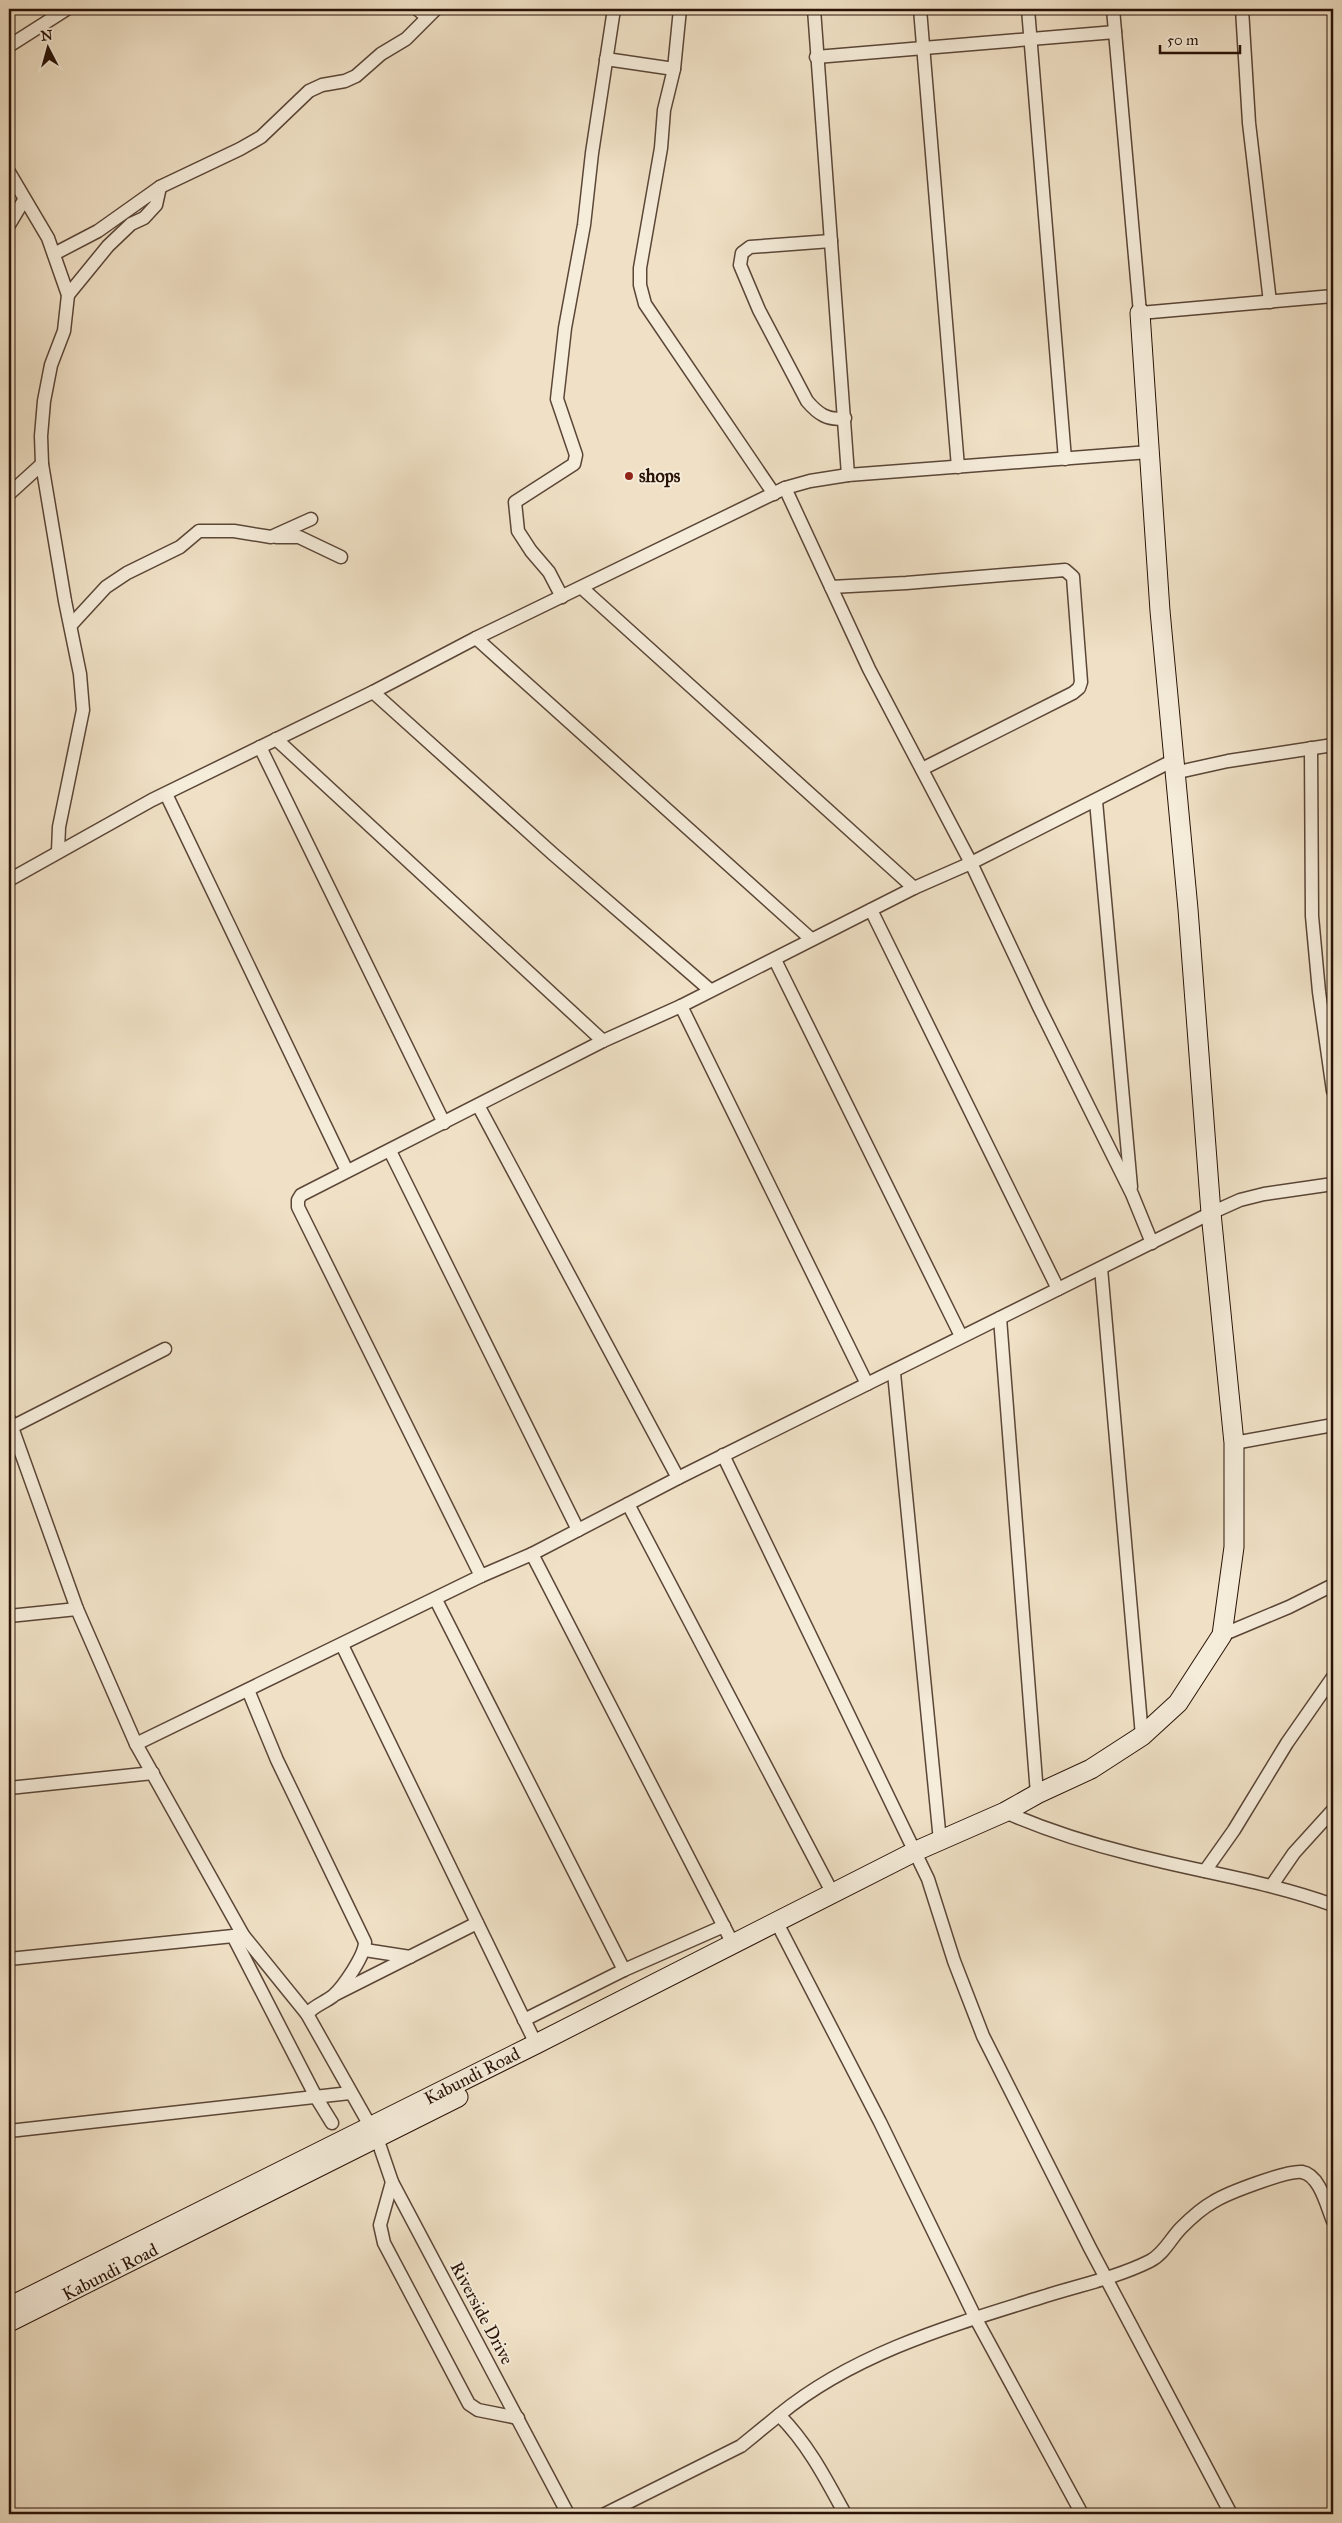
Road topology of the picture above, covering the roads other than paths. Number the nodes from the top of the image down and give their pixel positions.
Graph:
1 (67, 9) edge
2 (417, 9) edge
3 (614, 9) edge
4 (680, 9) edge
5 (814, 9) edge
6 (920, 9) edge
7 (1028, 9) edge
8 (1113, 9) edge
9 (1242, 9) edge
10 (432, 13) edge
11 (1115, 32) junction
12 (1030, 39) junction
13 (9, 46) edge
14 (923, 46) junction
15 (816, 57) junction
16 (606, 59) junction
17 (674, 69) junction
18 (9, 172) edge
19 (160, 187) junction
20 (24, 200) junction
21 (10, 221) edge
22 (831, 241) junction
23 (54, 254) junction
24 (68, 295) junction
25 (1333, 296) edge
26 (1270, 302) junction
27 (1140, 313) junction
28 (846, 418) junction
29 (1149, 452) junction
30 (1065, 459) junction
31 (42, 464) junction
32 (958, 467) junction
33 (848, 476) junction
34 (786, 488) junction
35 (9, 494) edge
36 (774, 494) junction
37 (311, 519) dead end
38 (271, 537) junction
39 (341, 557) dead end
40 (831, 587) junction
41 (582, 588) junction
42 (562, 597) junction
43 (71, 625) junction
44 (476, 638) junction
45 (373, 692) junction
46 (276, 739) junction
47 (1333, 745) edge
48 (260, 747) junction
49 (1311, 748) junction
50 (1174, 767) junction
51 (922, 769) junction
52 (166, 794) junction
53 (1096, 801) junction
54 (58, 851) junction
55 (971, 863) junction
56 (9, 880) edge
57 (914, 888) junction
58 (871, 910) junction
59 (812, 939) junction
60 (775, 960) junction
61 (710, 990) junction
62 (681, 1006) junction
63 (603, 1041) junction
64 (1333, 1091) edge
65 (479, 1106) junction
66 (444, 1123) junction
67 (390, 1151) junction
68 (347, 1171) junction
69 (1333, 1184) edge
70 (1132, 1194) junction
71 (1211, 1213) junction
72 (1152, 1243) junction
73 (1101, 1268) junction
74 (1058, 1289) junction
75 (1000, 1318) junction
76 (961, 1336) junction
77 (165, 1349) dead end
78 (894, 1372) junction
79 (867, 1384) junction
80 (10, 1423) edge
81 (1333, 1425) edge
82 (1234, 1443) junction
83 (14, 1446) edge
84 (724, 1455) junction
85 (678, 1478) junction
86 (628, 1504) junction
87 (578, 1530) junction
88 (532, 1554) junction
89 (481, 1576) junction
90 (1333, 1584) edge
91 (436, 1600) junction
92 (78, 1609) junction
93 (9, 1616) edge
94 (1222, 1635) junction
95 (342, 1644) junction
96 (1333, 1677) edge
97 (248, 1690) junction
98 (1142, 1736) junction
99 (136, 1744) junction
100 (153, 1773) junction
101 (9, 1788) edge
102 (1036, 1794) junction
103 (1333, 1810) edge
104 (1005, 1812) junction
105 (940, 1841) junction
106 (916, 1851) junction
107 (1205, 1871) junction
108 (1272, 1885) junction
109 (833, 1894) junction
110 (1333, 1906) edge
111 (776, 1921) junction
112 (477, 1923) junction
113 (724, 1926) junction
114 (238, 1935) junction
115 (733, 1944) junction
116 (365, 1950) junction
117 (410, 1957) junction
118 (9, 1959) edge
119 (624, 1970) junction
120 (332, 1996) junction
121 (307, 2014) junction
122 (524, 2020) junction
123 (536, 2044) junction
124 (350, 2093) junction
125 (316, 2097) junction
126 (332, 2123) dead end
127 (9, 2131) edge
128 (374, 2132) junction
129 (392, 2182) junction
130 (1333, 2221) edge
131 (1106, 2278) junction
132 (13, 2312) edge
133 (976, 2319) junction
134 (780, 2415) junction
135 (518, 2418) junction
136 (568, 2514) edge
137 (605, 2514) edge
138 (846, 2514) edge
139 (1082, 2514) edge
140 (1231, 2514) edge

1 - 13 street
2 - 10 street
3 - 16 street
4 - 17 street
5 - 15 street
6 - 14 street
7 - 12 street
8 - 11 street
9 - 26 street
10 - 19 street
11 - 12 street
11 - 27 street
12 - 14 street
12 - 30 street
14 - 15 street
14 - 32 street
15 - 22 street
16 - 17 street
16 - 42 street
17 - 36 street
18 - 20 street
19 - 23 street
19 - 24 street
20 - 21 street
20 - 23 street
22 - 28 street
22 - 28 street
23 - 24 street
24 - 31 street
25 - 26 street
26 - 27 street
27 - 29 street
28 - 33 street
29 - 30 street
29 - 50 street
30 - 32 street
31 - 35 street
31 - 43 street
32 - 33 street
33 - 34 street
34 - 36 street
34 - 40 street
36 - 41 street
37 - 38 street
38 - 39 street
38 - 43 street
40 - 51 street
40 - 51 street
41 - 42 street
41 - 57 street
42 - 44 street
43 - 54 street
44 - 45 street
44 - 59 street
45 - 46 street
45 - 61 street
46 - 48 street
46 - 63 street
47 - 49 street
48 - 52 street
48 - 66 street
49 - 50 street
49 - 64 street
50 - 53 street
50 - 71 street
51 - 55 street
52 - 54 street
52 - 68 street
53 - 55 street
53 - 70 street
54 - 56 street
55 - 57 street
55 - 70 street
57 - 58 street
58 - 59 street
58 - 74 street
59 - 60 street
60 - 61 street
60 - 76 street
61 - 62 street
62 - 63 street
62 - 79 street
63 - 65 street
65 - 66 street
65 - 85 street
66 - 67 street
67 - 68 street
67 - 87 street
68 - 89 street
69 - 71 street
70 - 72 street
71 - 72 street
71 - 82 street
72 - 73 street
73 - 74 street
73 - 98 street
74 - 75 street
75 - 76 street
75 - 102 street
76 - 78 street
77 - 80 street
78 - 79 street
78 - 105 street
79 - 84 street
80 - 83 street
81 - 82 street
82 - 94 street
83 - 92 street
84 - 85 street
84 - 106 street
85 - 86 street
86 - 87 street
86 - 109 street
87 - 88 street
88 - 89 street
88 - 113 street
89 - 91 street
90 - 94 street
91 - 95 street
91 - 119 street
92 - 93 street
92 - 99 street
94 - 98 street, Kabundi Road
95 - 97 street
95 - 112 street
96 - 107 street
97 - 99 street
97 - 116 street
98 - 102 street, Kabundi Road
99 - 100 street
100 - 101 street
100 - 114 street
102 - 104 street, Kabundi Road
103 - 108 street
104 - 105 street, Kabundi Road
104 - 107 street
105 - 106 street, Kabundi Road
106 - 109 street, Kabundi Road
106 - 131 street
107 - 108 street
108 - 110 street
109 - 111 street, Kabundi Road
111 - 115 street, Kabundi Road
111 - 133 street
112 - 117 street
112 - 122 street
113 - 115 street
113 - 119 street
114 - 118 street
114 - 121 street, Riverside Drive
114 - 125 street
115 - 123 street, Kabundi Road
116 - 117 street
116 - 120 street
117 - 120 street
119 - 122 street
120 - 121 street
121 - 124 street, Riverside Drive
122 - 123 street
123 - 128 street, Kabundi Road
124 - 125 street
124 - 128 street, Riverside Drive
125 - 126 street
125 - 127 street
128 - 129 street, Riverside Drive
128 - 132 street, Kabundi Road
129 - 135 street, Riverside Drive
129 - 135 street
130 - 131 street
131 - 133 street
131 - 140 street
133 - 134 street
133 - 139 street
134 - 137 street
134 - 138 street
135 - 136 street, Riverside Drive

